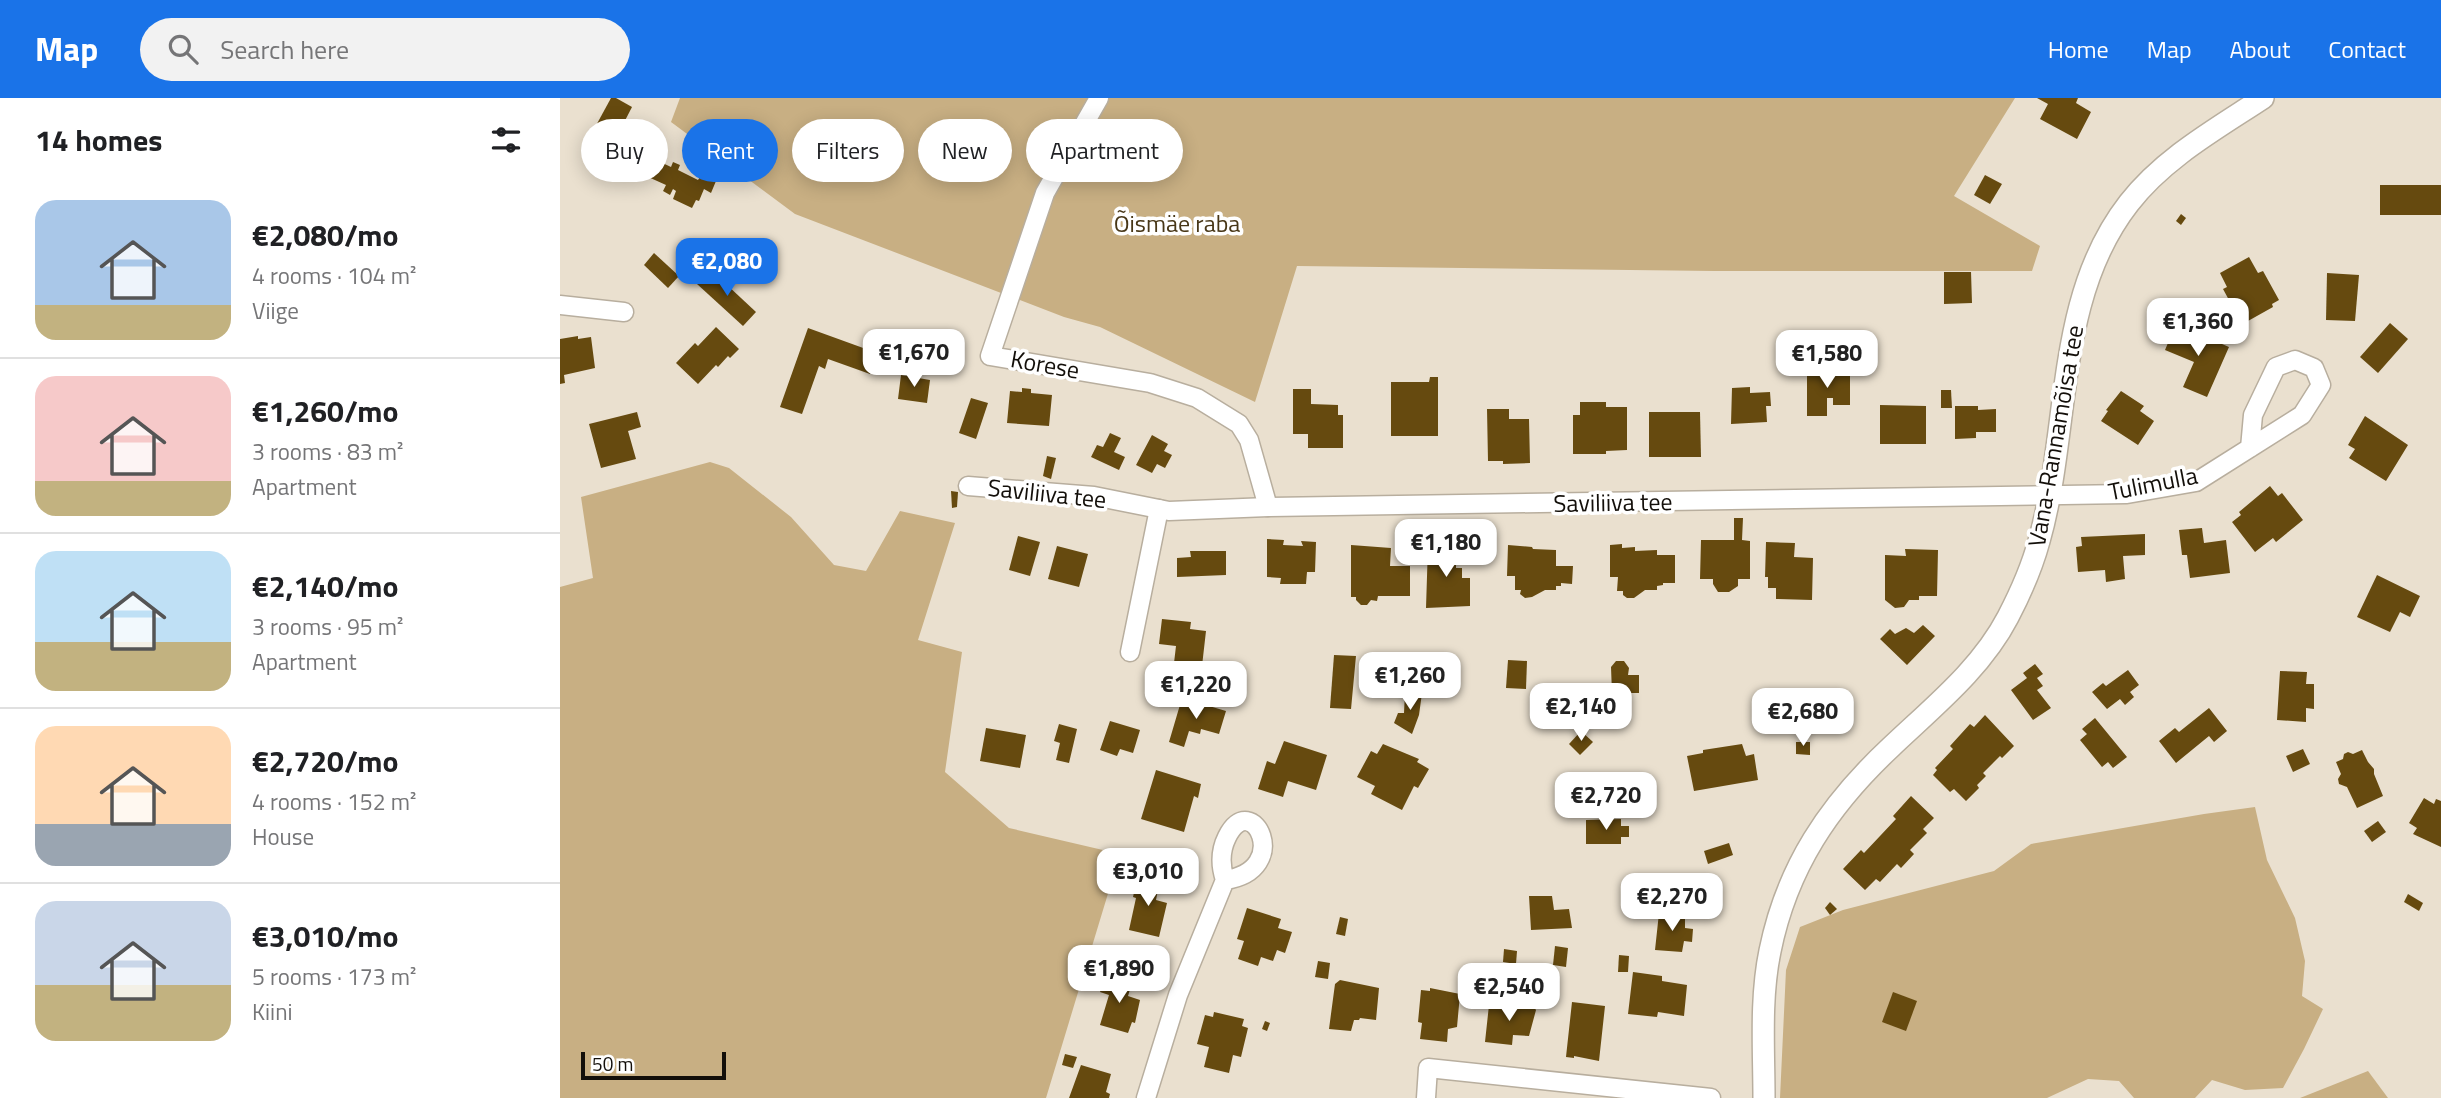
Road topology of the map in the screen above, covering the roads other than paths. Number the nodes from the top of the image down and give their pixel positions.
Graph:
1 (1099, 98) edge
2 (2263, 98) edge
3 (560, 305) edge
4 (624, 312) dead end
5 (2249, 448) junction
6 (968, 486) dead end
7 (2049, 496) junction
8 (1268, 507) junction
9 (1159, 509) junction
10 (1130, 652) dead end
11 (1225, 880) junction
12 (1146, 1098) edge
13 (1426, 1098) edge
14 (1712, 1098) edge
15 (1764, 1098) edge

1 - 8 street, Korese
2 - 7 street, Vana-Rannamõisa tee
3 - 4 street
5 - 5 street, Tulimulla
5 - 7 street, Tulimulla
6 - 9 street, Saviliiva tee
7 - 8 street, Saviliiva tee
7 - 15 street, Vana-Rannamõisa tee
8 - 9 street, Saviliiva tee
9 - 10 street
11 - 11 street
11 - 12 street
13 - 14 street

